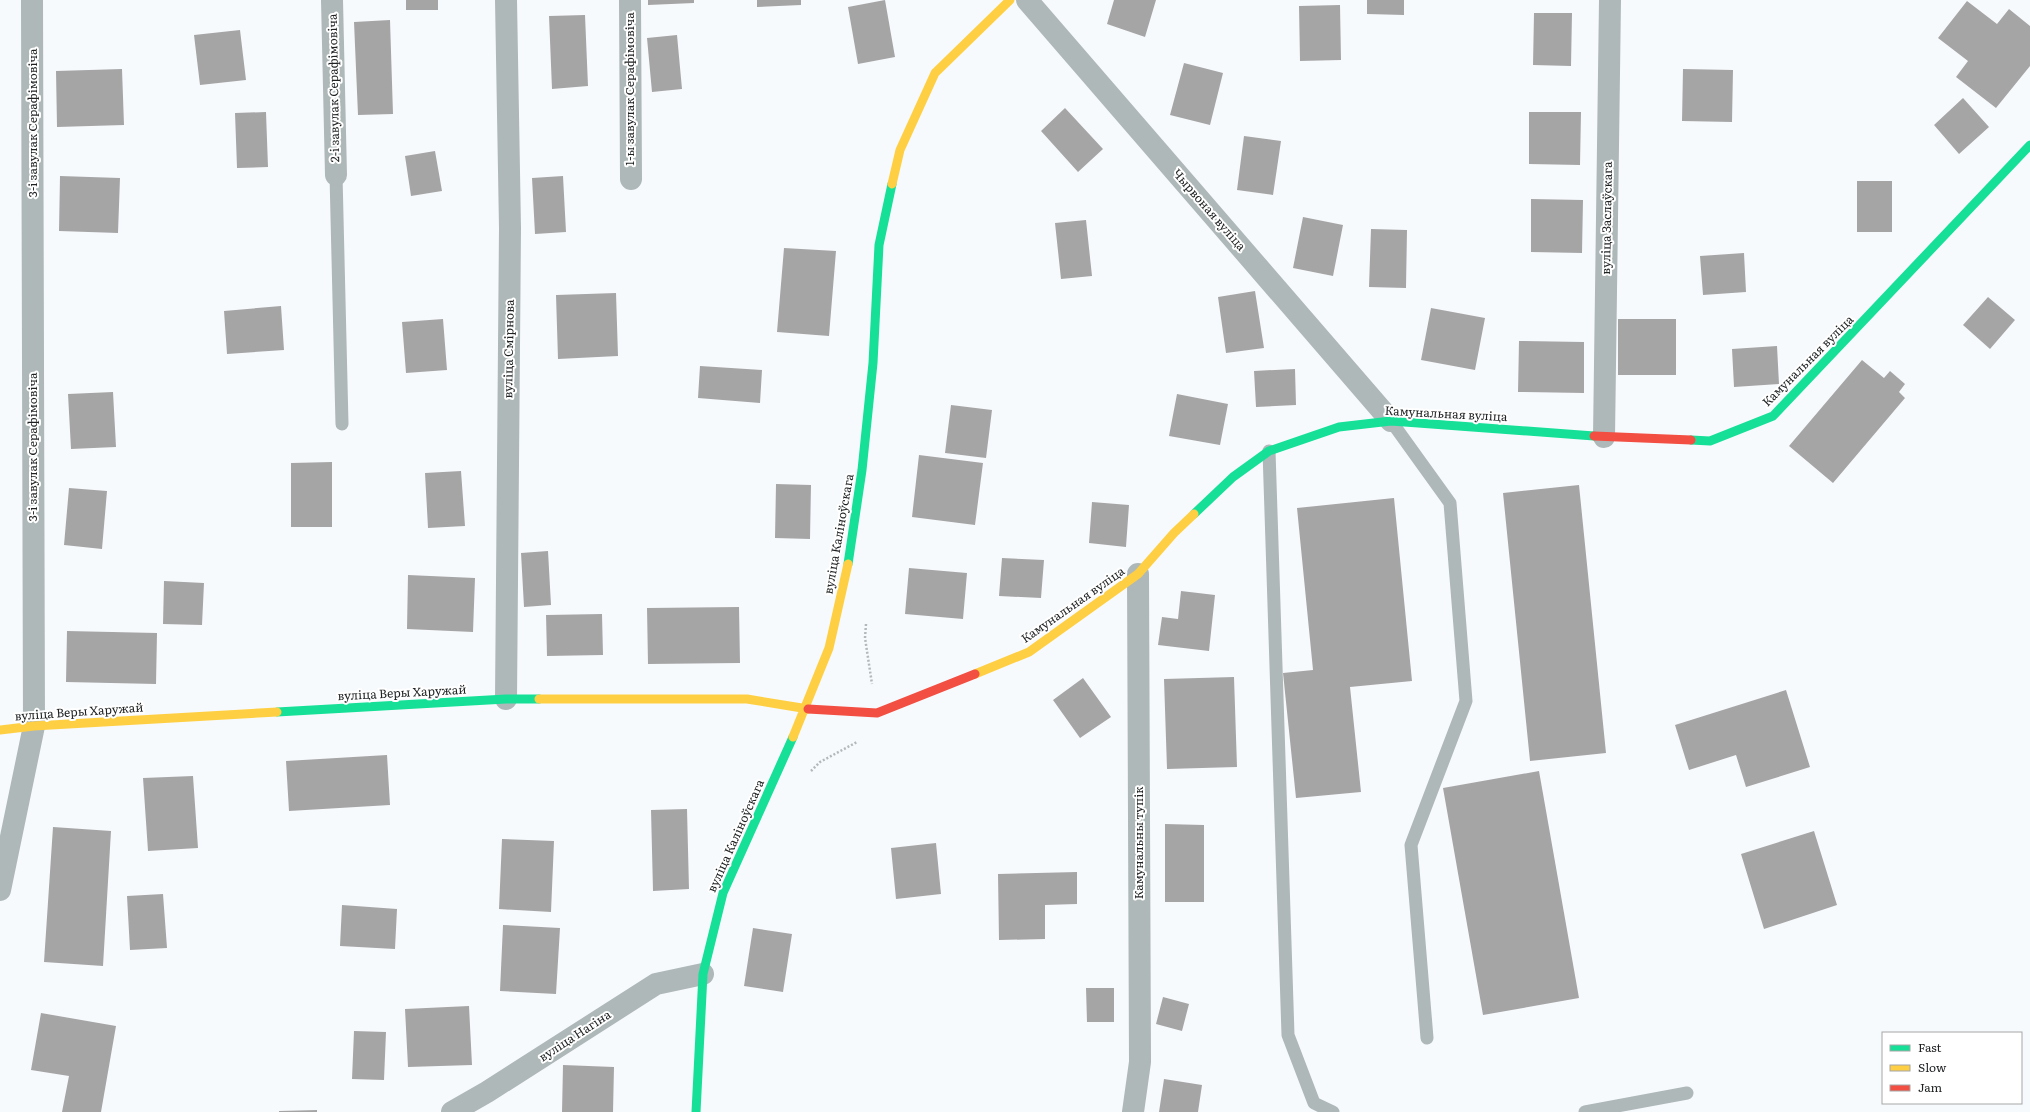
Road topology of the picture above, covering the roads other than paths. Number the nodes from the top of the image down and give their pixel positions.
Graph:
1 (32, 0) edge
2 (332, 0) edge
3 (506, 0) edge
4 (630, 0) edge
5 (1010, 0) edge
6 (1027, 0) edge
7 (1610, 0) edge
8 (2030, 145) edge
9 (336, 175) joint
10 (631, 178) dead end
11 (1391, 421) junction
12 (342, 424) dead end
13 (1604, 436) junction
14 (1269, 451) junction
15 (1138, 574) junction
16 (506, 699) junction
17 (806, 709) junction
18 (34, 726) junction
19 (0, 730) edge
20 (0, 890) edge
21 (703, 974) junction
22 (1427, 1038) dead end
23 (1687, 1093) dead end
24 (452, 1112) edge
25 (696, 1112) edge
26 (1133, 1112) edge
27 (1333, 1112) edge
28 (1585, 1112) edge

1 - 18 street, 3-і завулак Серафімовіча
2 - 9 street, 2-і завулак Серафімовіча
3 - 16 street, вуліца Смірнова
4 - 10 street, 1-ы завулак Серафімовіча
5 - 17 street, вуліца Каліноўскага
6 - 11 street, Чырвоная вуліца
7 - 13 street, вуліца Заслаўскага
8 - 13 street, Камунальная вуліца
9 - 12 lane
11 - 13 street, Камунальная вуліца
11 - 14 street, Камунальная вуліца
11 - 22 lane
14 - 15 street, Камунальная вуліца
14 - 27 lane
15 - 17 street, Камунальная вуліца
15 - 26 street, Камунальны тупік
16 - 17 street, вуліца Веры Харужай
16 - 18 street, вуліца Веры Харужай
17 - 21 street, вуліца Каліноўскага
18 - 19 street, вуліца Веры Харужай
18 - 20 street, 3-і завулак Серафімовіча
21 - 24 street, вуліца Нагіна
21 - 25 street, вуліца Каліноўскага
23 - 28 lane

